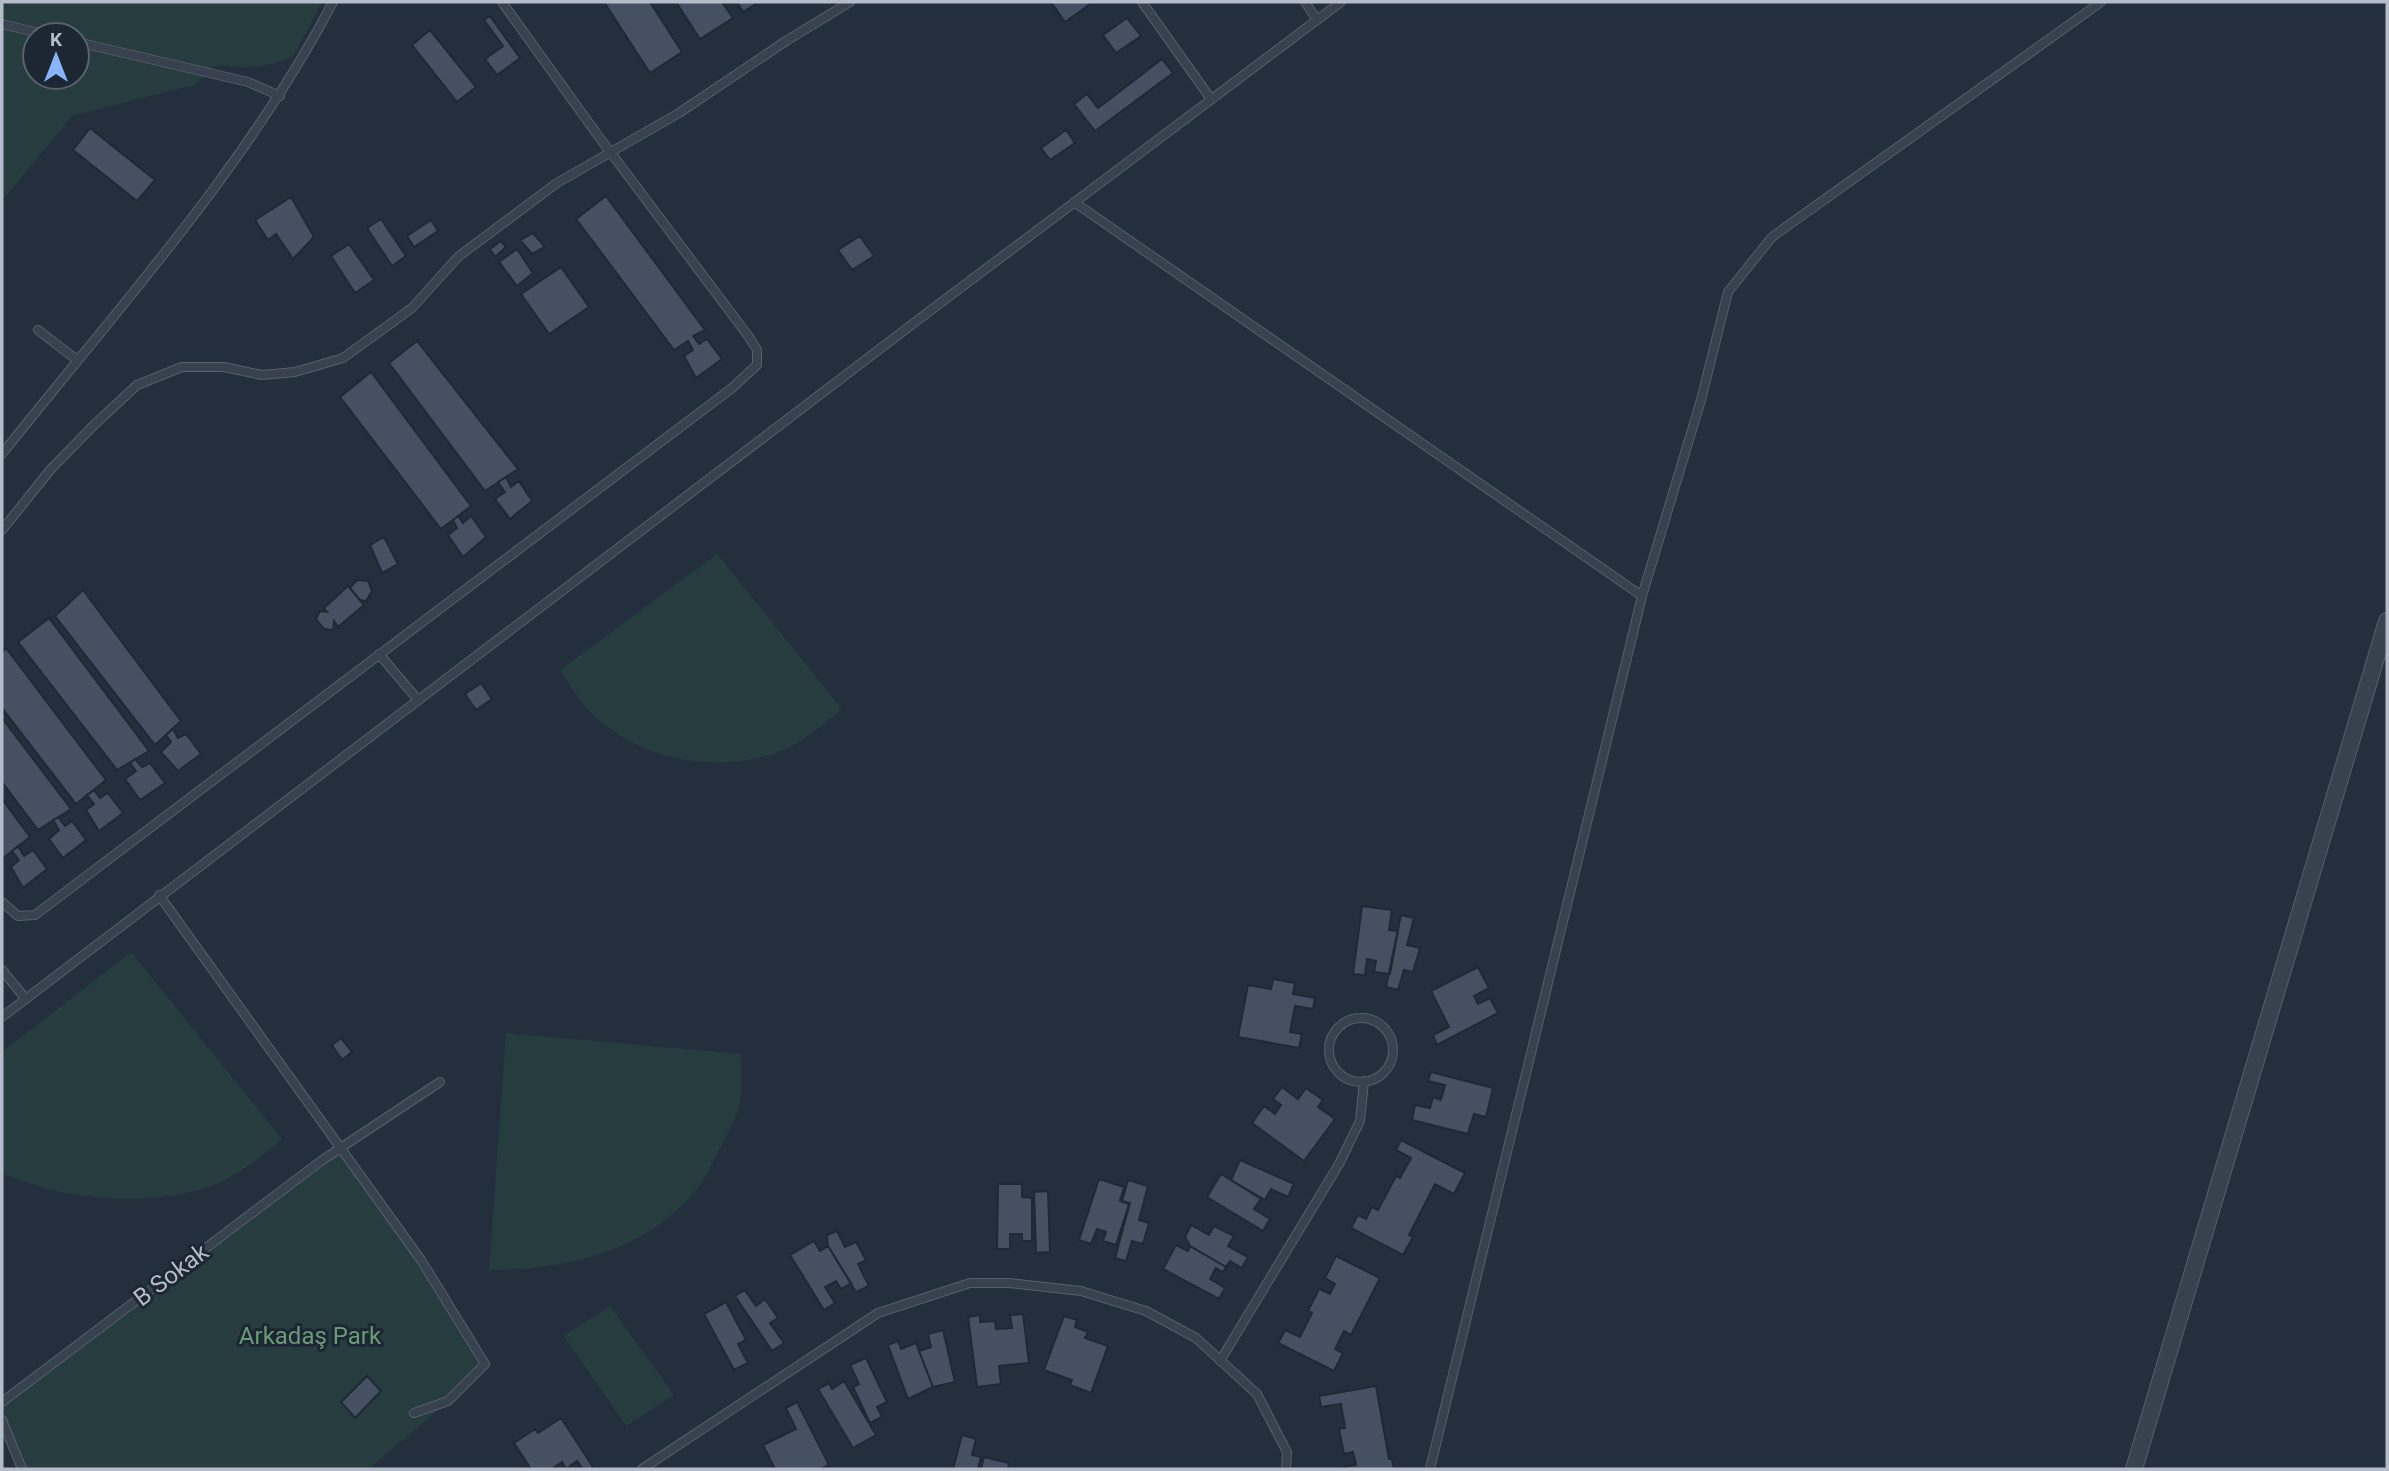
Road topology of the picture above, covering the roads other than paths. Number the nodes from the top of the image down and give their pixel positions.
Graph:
1 (333, 2) edge
2 (502, 2) edge
3 (850, 2) edge
4 (1142, 2) edge
5 (1305, 2) edge
6 (1341, 2) edge
7 (2101, 2) edge
8 (1317, 20) junction
9 (2, 24) edge
10 (21, 29) edge
11 (91, 45) edge
12 (280, 96) junction
13 (1211, 99) junction
14 (611, 153) junction
15 (1074, 202) junction
16 (38, 330) dead end
17 (77, 360) junction
18 (2, 454) edge
19 (2, 530) edge
20 (1642, 596) junction
21 (2387, 621) edge
22 (379, 654) junction
23 (418, 700) junction
24 (159, 895) junction
25 (2, 902) edge
26 (2, 970) edge
27 (25, 998) junction
28 (2, 1017) edge
29 (1364, 1081) junction
30 (440, 1082) dead end
31 (340, 1148) junction
32 (1220, 1361) junction
33 (2, 1402) edge
34 (414, 1413) dead end
35 (2, 1420) edge
36 (22, 1469) edge
37 (642, 1469) edge
38 (1286, 1469) edge
39 (1430, 1469) edge
40 (2134, 1469) edge

1 - 12 lane
2 - 14 lane
3 - 14 lane
4 - 13 lane
5 - 8 lane
6 - 8 lane
7 - 20 lane
8 - 13 lane
9 - 10 lane
11 - 12 lane
12 - 17 lane
13 - 15 lane
14 - 19 lane
14 - 22 lane
15 - 20 lane
15 - 23 lane
16 - 17 lane
17 - 18 lane
20 - 39 lane
21 - 40 street
22 - 23 lane
22 - 25 lane
23 - 24 lane
24 - 27 lane
24 - 31 lane
26 - 27 lane
27 - 28 lane
29 - 29 lane
29 - 32 lane
30 - 31 lane, B Sokak
31 - 33 lane, B Sokak
31 - 34 lane
32 - 37 lane
32 - 38 lane
35 - 36 lane

